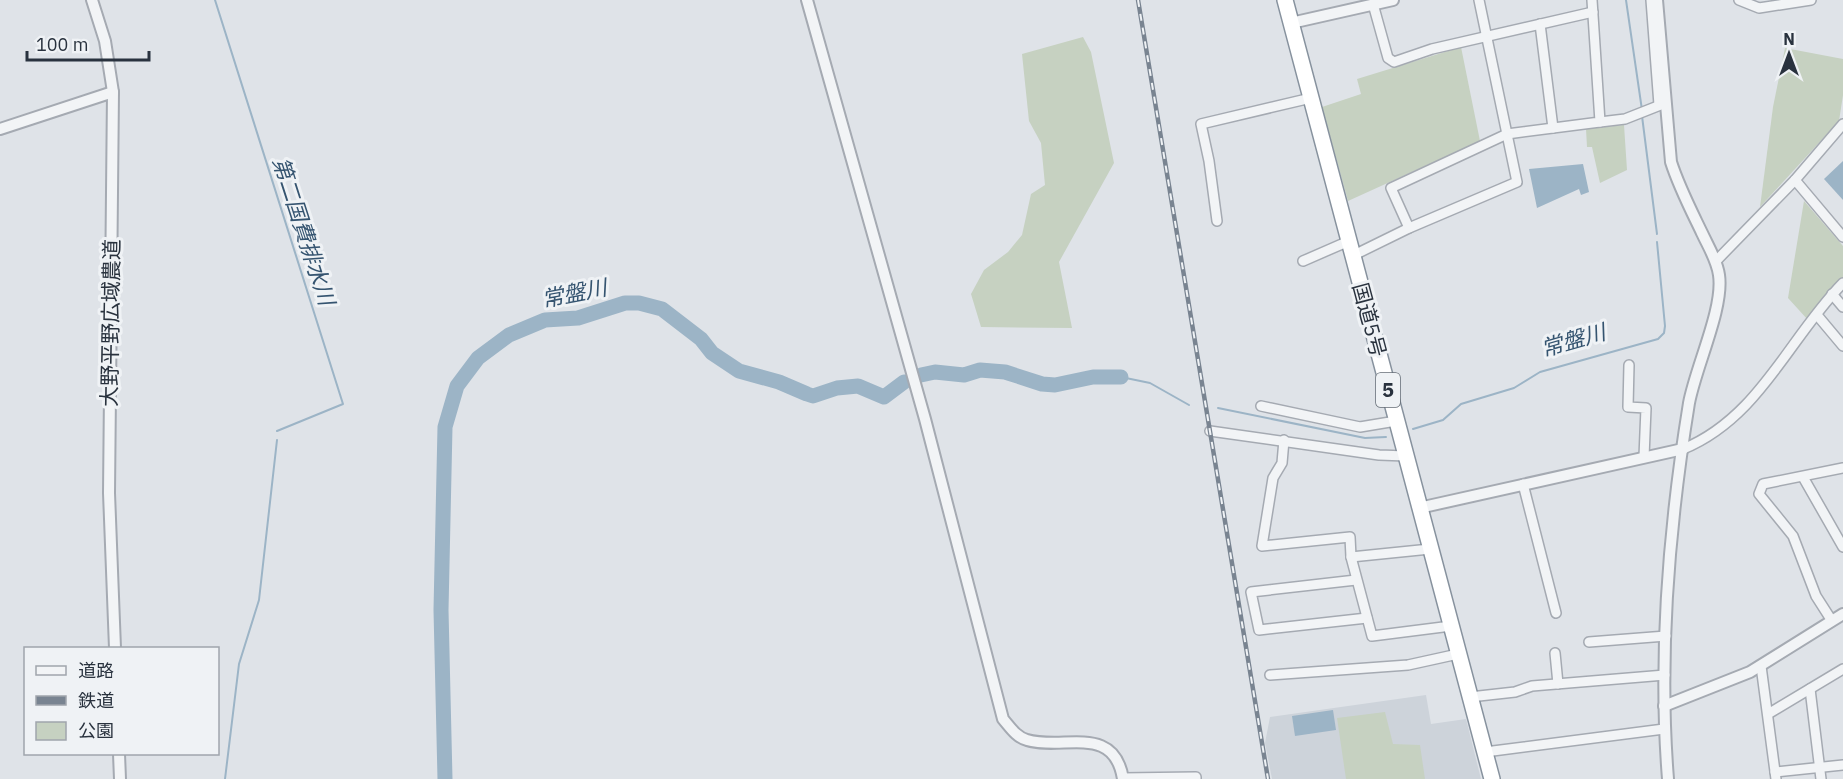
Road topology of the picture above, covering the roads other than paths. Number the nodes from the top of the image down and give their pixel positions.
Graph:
1 (92, 0) edge
2 (807, 0) edge
3 (1285, 0) edge
4 (1393, 0) edge
5 (1479, 0) edge
6 (1592, 0) edge
7 (1651, 0) edge
8 (1657, 0) edge
9 (1739, 0) edge
10 (1811, 0) edge
11 (1373, 4) junction
12 (1593, 12) junction
13 (1291, 23) junction
14 (1540, 24) junction
15 (1486, 36) junction
16 (113, 92) junction
17 (1311, 98) junction
18 (1662, 104) junction
19 (1600, 122) junction
20 (1843, 124) edge
21 (1553, 128) junction
22 (0, 129) edge
23 (1507, 134) junction
24 (1795, 180) junction
25 (1217, 221) dead end
26 (1409, 228) junction
27 (1843, 237) edge
28 (1350, 248) junction
29 (1303, 261) dead end
30 (1716, 261) junction
31 (1843, 283) edge
32 (1832, 294) junction
33 (1843, 307) edge
34 (1817, 315) junction
35 (1843, 346) edge
36 (1629, 365) dead end
37 (1261, 406) dead end
38 (1396, 421) junction
39 (1210, 431) dead end
40 (1284, 441) junction
41 (1683, 449) junction
42 (1406, 456) junction
43 (1644, 457) junction
44 (1843, 468) edge
45 (1803, 477) junction
46 (1523, 484) junction
47 (1419, 508) junction
48 (1843, 547) edge
49 (1430, 549) junction
50 (1351, 557) junction
51 (1356, 580) junction
52 (1556, 613) dead end
53 (1843, 614) edge
54 (1367, 618) junction
55 (1832, 621) junction
56 (1451, 626) junction
57 (1666, 636) junction
58 (1589, 642) dead end
59 (115, 647) edge
60 (1458, 654) junction
61 (1555, 654) dead end
62 (1761, 666) junction
63 (1843, 669) edge
64 (1270, 675) dead end
65 (1665, 675) junction
66 (1558, 684) junction
67 (1810, 689) junction
68 (1470, 697) junction
69 (1664, 706) junction
70 (1768, 714) junction
71 (1664, 729) junction
72 (1485, 752) junction
73 (119, 755) edge
74 (1843, 765) edge
75 (1820, 768) junction
76 (1776, 775) edge
77 (1123, 778) edge
78 (120, 779) edge
79 (1196, 779) edge
80 (1492, 779) edge
81 (1668, 779) edge
82 (1821, 779) edge

1 - 16 street, 大野平野広域農道
2 - 77 street
3 - 13 highway, 国道5号 / 5
4 - 11 street
5 - 15 street
6 - 12 street
7 - 18 street
8 - 18 street
9 - 10 street
11 - 13 street
11 - 15 street
12 - 14 street
12 - 19 street
13 - 17 highway, 国道5号 / 5
14 - 15 street
14 - 21 street
15 - 23 street
16 - 22 street
16 - 59 street, 大野平野広域農道
17 - 25 street
17 - 28 highway, 国道5号 / 5
18 - 19 street
18 - 30 street
19 - 21 street
20 - 24 street
21 - 23 street
23 - 26 street
23 - 26 street
24 - 27 street
24 - 30 street
26 - 28 street
28 - 29 street
28 - 38 highway, 国道5号 / 5
30 - 41 street
31 - 32 street
32 - 33 street
32 - 34 street
34 - 35 street
34 - 41 street
36 - 43 street
37 - 38 street
38 - 42 highway, 国道5号 / 5
39 - 40 street
40 - 42 street
40 - 50 street
41 - 43 street
41 - 57 street
42 - 47 highway, 国道5号 / 5
43 - 46 street
44 - 45 street
45 - 48 street
45 - 55 street
46 - 47 street
46 - 52 street
47 - 49 highway, 国道5号 / 5
49 - 50 street
49 - 56 highway, 国道5号 / 5
50 - 51 street
51 - 54 street
51 - 54 street
53 - 55 street
54 - 56 street
55 - 62 street
56 - 60 highway, 国道5号 / 5
57 - 58 street
57 - 65 street
60 - 64 street
60 - 68 highway, 国道5号 / 5
61 - 66 street
62 - 69 street
62 - 70 street
63 - 67 street
65 - 66 street
65 - 69 street
66 - 68 street
67 - 70 street
67 - 75 street
68 - 72 highway, 国道5号 / 5
69 - 71 street
70 - 76 street
71 - 72 street
71 - 81 street
72 - 80 highway, 国道5号 / 5
73 - 78 street
74 - 75 street
75 - 76 street
75 - 82 street
77 - 79 street

